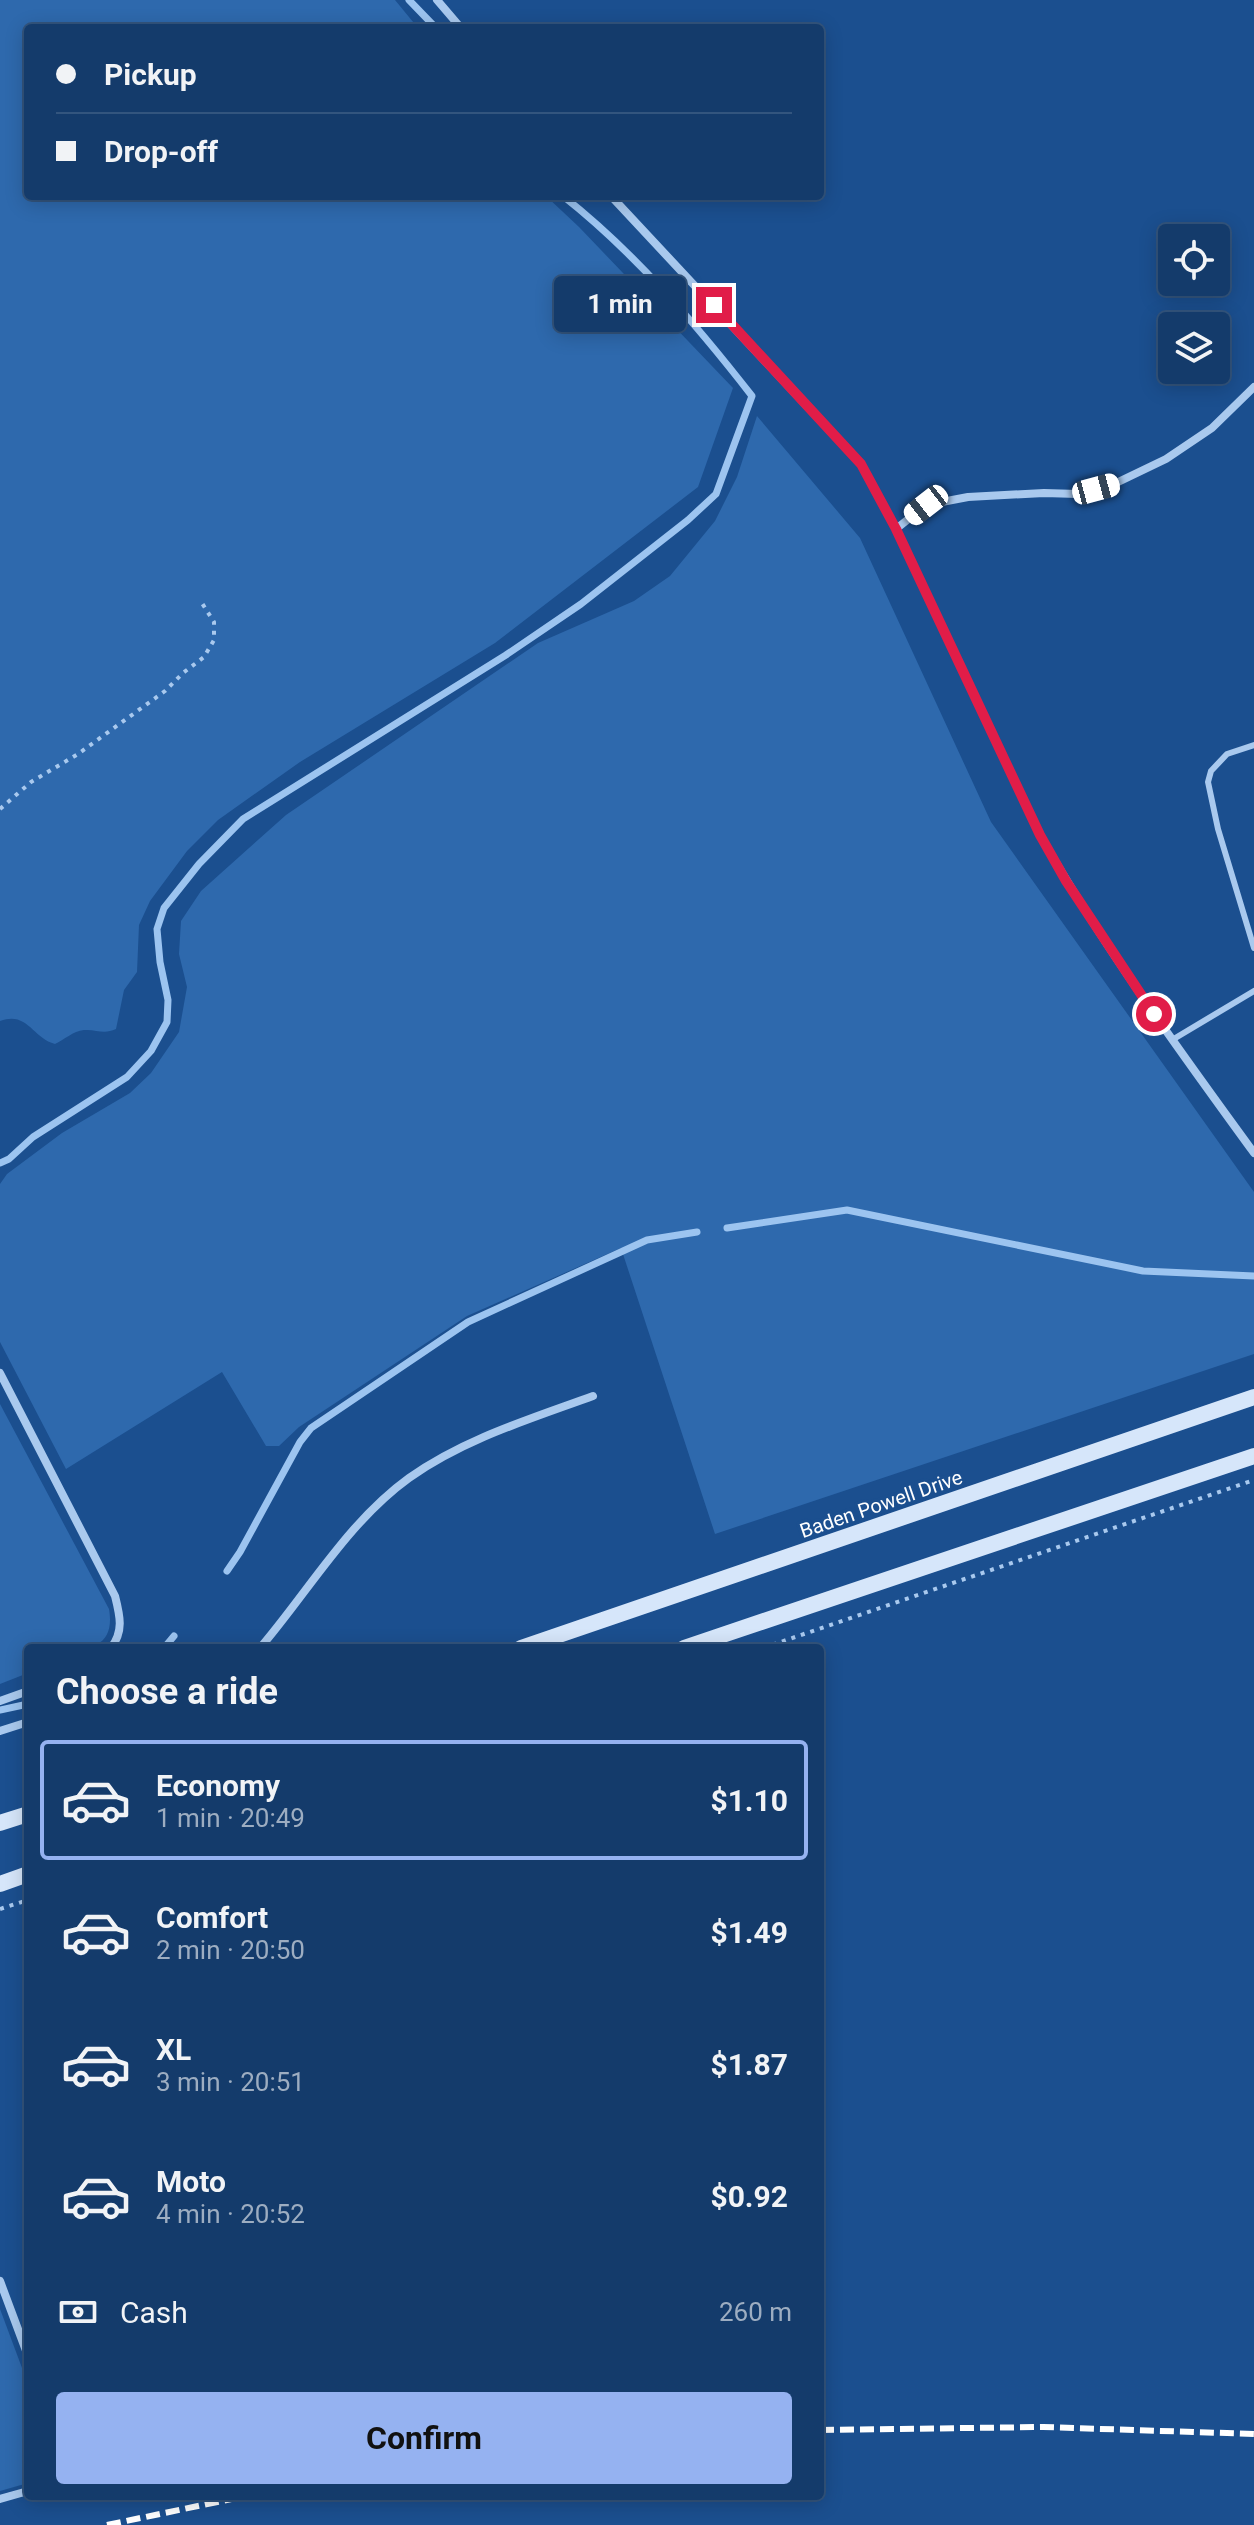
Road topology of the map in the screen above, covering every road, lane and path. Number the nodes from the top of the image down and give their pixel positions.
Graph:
1 (437, 0) edge
2 (458, 24) edge
3 (615, 200) edge
4 (1254, 387) edge
5 (896, 529) junction
6 (200, 600) dead end
7 (1254, 745) edge
8 (0, 809) edge
9 (1254, 948) edge
10 (1254, 991) edge
11 (1172, 1040) junction
12 (1254, 1153) edge
13 (0, 1373) edge
14 (593, 1396) dead end
15 (1254, 1397) edge
16 (1254, 1456) edge
17 (1254, 1480) edge
18 (114, 1644) edge
19 (263, 1644) edge
20 (533, 1644) edge
21 (696, 1644) edge
22 (775, 1644) edge
23 (24, 1692) edge
24 (0, 1701) edge
25 (24, 1723) edge
26 (0, 1731) edge
27 (24, 1815) edge
28 (0, 1823) edge
29 (24, 1875) edge
30 (0, 1884) edge
31 (24, 1901) edge
32 (0, 1909) edge
33 (0, 2281) edge
34 (24, 2345) edge
35 (24, 2492) edge
36 (0, 2499) edge

1 - 2 street
3 - 5 street
4 - 5 street
5 - 11 street
6 - 8 path
7 - 9 lane
10 - 11 lane
11 - 12 street
13 - 18 street
14 - 19 street
15 - 20 main road, Baden Powell Drive
16 - 21 main road
17 - 22 path
23 - 24 street
25 - 26 street
27 - 28 main road
29 - 30 main road
31 - 32 path
33 - 34 street
35 - 36 street

